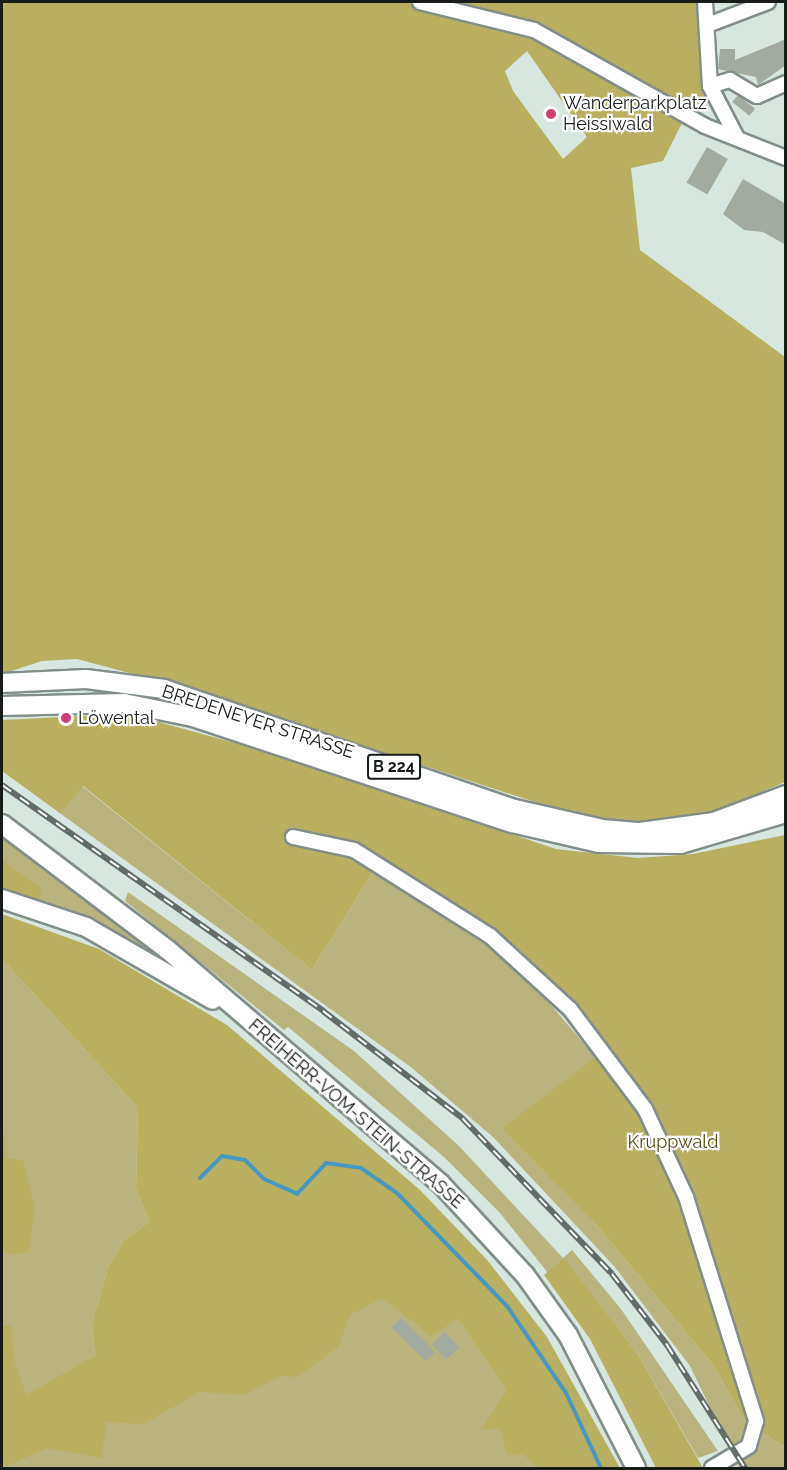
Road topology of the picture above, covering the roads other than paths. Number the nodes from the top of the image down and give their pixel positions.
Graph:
1 (420, 2) edge
2 (705, 2) edge
3 (768, 2) edge
4 (710, 24) junction
5 (786, 83) edge
6 (710, 86) junction
7 (736, 136) junction
8 (786, 158) edge
9 (2, 683) edge
10 (2, 706) edge
11 (786, 795) edge
12 (786, 813) edge
13 (2, 824) edge
14 (293, 837) dead end
15 (2, 899) edge
16 (244, 1016) junction
17 (636, 1468) edge
18 (712, 1468) edge

1 - 7 street
2 - 4 street
3 - 4 street
4 - 6 street
5 - 6 street
6 - 7 street
7 - 8 street
9 - 11 main road, BREDENEYER STRASSE / B 224
10 - 12 main road, BREDENEYER STRASSE / B 224
13 - 16 main road, FREIHERR-VOM-STEIN-STRASSE
14 - 18 street
15 - 16 main road
16 - 17 main road, FREIHERR-VOM-STEIN-STRASSE

